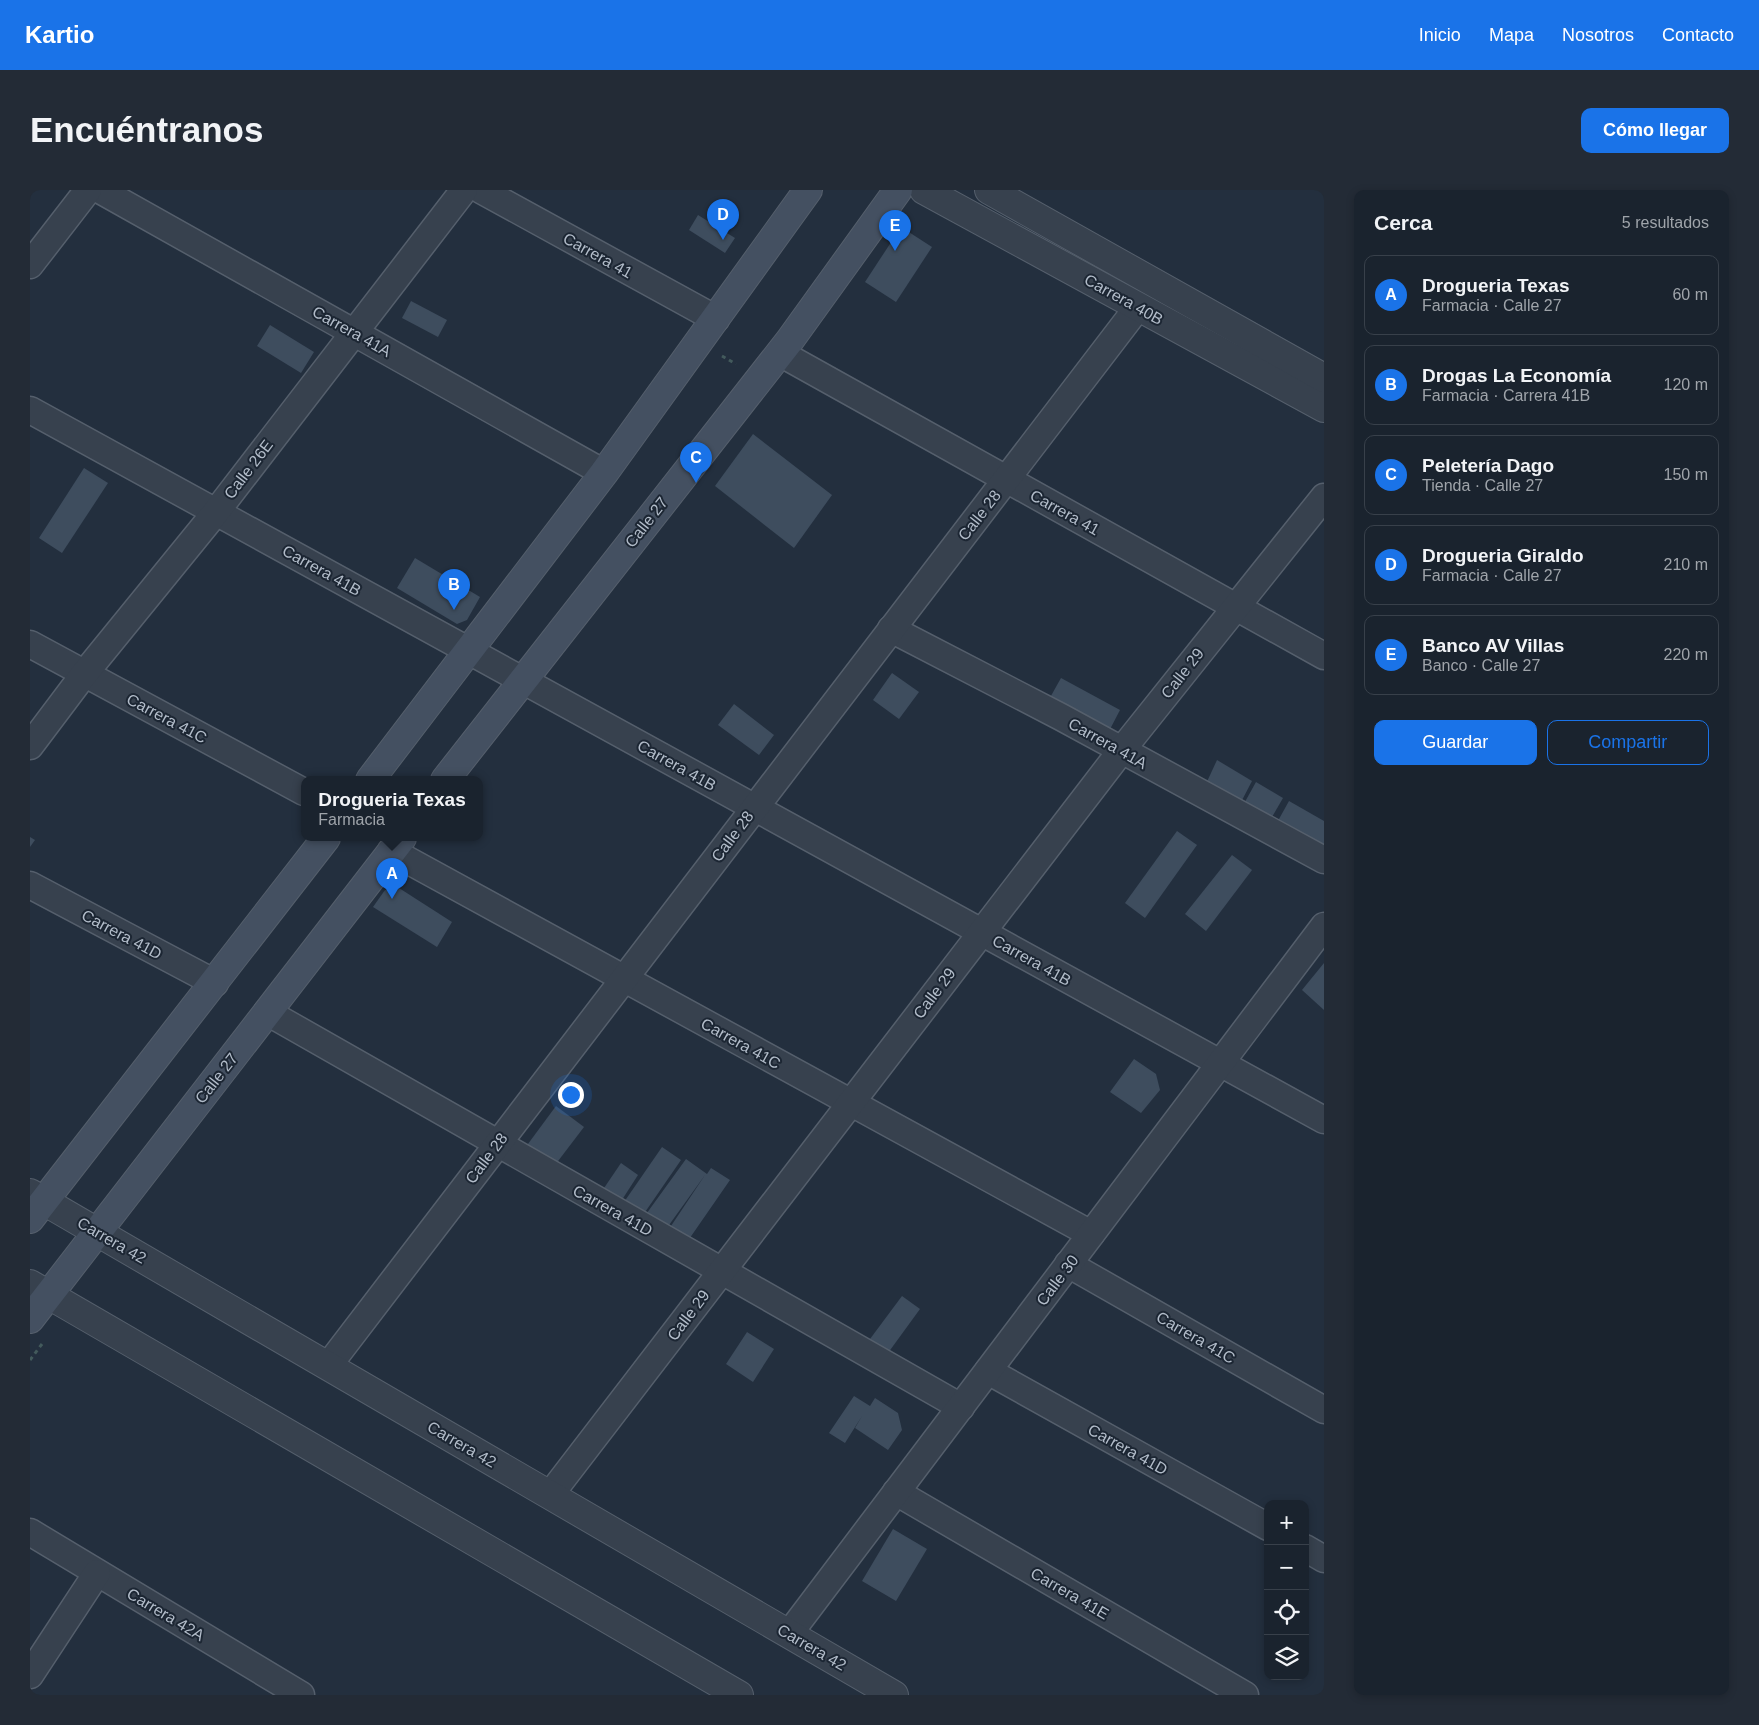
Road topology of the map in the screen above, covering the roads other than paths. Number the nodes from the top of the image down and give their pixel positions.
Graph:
1 (88, 190) edge
2 (100, 190) edge
3 (464, 190) edge
4 (481, 190) edge
5 (808, 190) edge
6 (898, 190) edge
7 (924, 190) edge
8 (988, 190) edge
9 (30, 265) edge
10 (1138, 307) junction
11 (716, 320) junction
12 (353, 332) junction
13 (780, 353) junction
14 (1324, 378) edge
15 (1324, 408) edge
16 (30, 410) edge
17 (604, 473) junction
18 (1007, 479) junction
19 (1324, 497) edge
20 (216, 512) junction
21 (1236, 607) junction
22 (891, 629) junction
23 (30, 644) edge
24 (470, 651) junction
25 (1324, 656) edge
26 (85, 673) junction
27 (522, 680) junction
28 (30, 746) edge
29 (1121, 751) junction
30 (373, 776) edge
31 (448, 776) edge
32 (301, 790) edge
33 (754, 807) junction
34 (324, 841) edge
35 (396, 845) edge
36 (1324, 860) edge
37 (30, 885) edge
38 (1324, 926) edge
39 (981, 932) junction
40 (624, 979) junction
41 (215, 983) junction
42 (267, 1012) junction
43 (1219, 1062) junction
44 (851, 1103) junction
45 (1324, 1120) edge
46 (497, 1144) junction
47 (35, 1204) edge
48 (97, 1232) junction
49 (1091, 1234) junction
50 (1068, 1264) junction
51 (721, 1271) junction
52 (40, 1289) edge
53 (30, 1319) edge
54 (328, 1366) junction
55 (988, 1371) junction
56 (961, 1407) junction
57 (1324, 1410) edge
58 (896, 1492) junction
59 (550, 1495) junction
60 (1264, 1525) edge
61 (30, 1532) edge
62 (1309, 1550) edge
63 (1324, 1559) edge
64 (97, 1573) junction
65 (789, 1634) junction
66 (30, 1675) edge
67 (301, 1695) edge
68 (739, 1695) edge
69 (894, 1695) edge
70 (1244, 1695) edge

1 - 9 street
2 - 12 street, Carrera 41A
3 - 12 street, Calle 26E
4 - 11 street, Carrera 41
5 - 11 main road
6 - 13 main road, Calle 27
7 - 10 street, Carrera 40B
8 - 14 street, Carrera 40B
10 - 15 street, Carrera 40B
10 - 18 street, Calle 28
11 - 17 main road
12 - 17 street, Carrera 41A
12 - 20 street, Calle 26E
13 - 18 street, Carrera 41
13 - 27 main road, Calle 27
16 - 20 street, Carrera 41B
17 - 24 main road
18 - 21 street, Carrera 41
18 - 22 street, Calle 28
19 - 21 street, Calle 29
20 - 24 street, Carrera 41B
20 - 26 street, Calle 26E
21 - 25 street, Carrera 41
21 - 29 street, Calle 29
22 - 29 street, Carrera 41A
22 - 33 street, Calle 28
23 - 26 street, Carrera 41C
24 - 27 street, Carrera 41B
24 - 30 main road
26 - 28 street, Calle 26E
26 - 32 street, Carrera 41C
27 - 31 main road, Calle 27
27 - 33 street, Carrera 41B
29 - 36 street, Carrera 41A
29 - 39 street, Calle 29
33 - 39 street, Carrera 41B
33 - 40 street, Calle 28
34 - 41 main road
35 - 40 street, Carrera 41C
35 - 42 main road, Calle 27
37 - 41 street, Carrera 41D
38 - 43 street, Calle 30
39 - 43 street, Carrera 41B
39 - 44 street, Calle 29
40 - 44 street, Carrera 41C
40 - 46 street, Calle 28
41 - 47 main road
42 - 46 street, Carrera 41D
42 - 48 main road, Calle 27
43 - 45 street, Carrera 41B
43 - 49 street, Calle 30
44 - 49 street, Carrera 41C
44 - 51 street, Calle 29
46 - 51 street, Carrera 41D
46 - 54 street, Calle 28
47 - 48 street, Carrera 42
48 - 52 main road, Calle 27
48 - 54 street, Carrera 42
49 - 50 street, Calle 30
50 - 55 street, Calle 30
50 - 57 street, Carrera 41C
51 - 56 street, Carrera 41D
51 - 59 street, Calle 29
52 - 53 main road, Calle 27
52 - 68 street
54 - 59 street, Carrera 42
55 - 56 street, Calle 30
55 - 60 street, Carrera 41D
56 - 58 street, Calle 30
58 - 65 street, Calle 30
58 - 70 street, Carrera 41E
59 - 65 street, Carrera 42
61 - 64 street, Carrera 42A
62 - 63 street
64 - 66 street
64 - 67 street, Carrera 42A
65 - 69 street, Carrera 42

